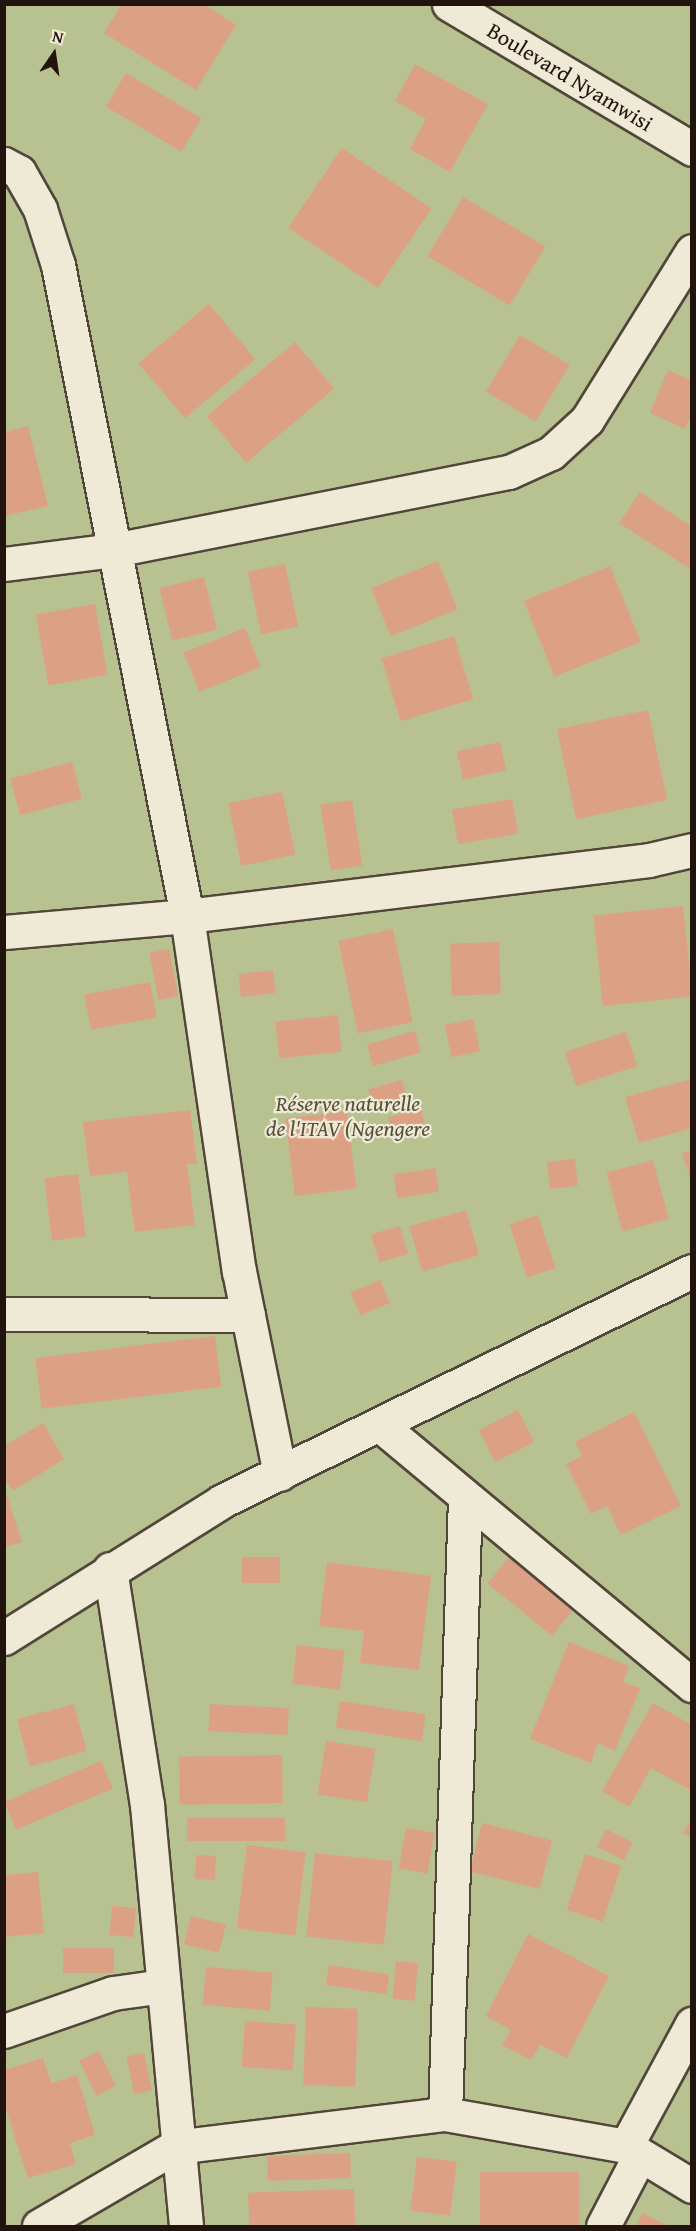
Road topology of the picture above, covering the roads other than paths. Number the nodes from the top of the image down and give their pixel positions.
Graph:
1 (449, 4) edge
2 (692, 149) edge
3 (4, 164) edge
4 (692, 251) edge
5 (114, 550) junction
6 (4, 564) edge
7 (692, 850) edge
8 (187, 916) junction
9 (4, 932) edge
10 (692, 1272) edge
11 (4, 1314) edge
12 (248, 1315) junction
13 (381, 1426) junction
14 (280, 1474) junction
15 (465, 1498) junction
16 (110, 1569) junction
17 (4, 1638) edge
18 (692, 1685) edge
19 (163, 1986) junction
20 (692, 2024) edge
21 (4, 2031) edge
22 (445, 2114) junction
23 (175, 2147) junction
24 (633, 2151) junction
25 (692, 2186) edge
26 (39, 2226) edge
27 (186, 2226) edge
28 (603, 2226) edge

1 - 2 street, Boulevard Nyamwisi
3 - 5 street
4 - 5 street
5 - 6 street
5 - 8 street
7 - 8 street
8 - 9 street
8 - 12 street
10 - 13 street
11 - 12 street
12 - 14 street
13 - 14 street
13 - 15 street
14 - 16 street
15 - 18 street
15 - 22 street
16 - 17 street
16 - 19 street
19 - 21 street
19 - 23 street
20 - 24 street
22 - 23 street
22 - 24 street
23 - 26 street
23 - 27 street
24 - 25 street
24 - 28 street

